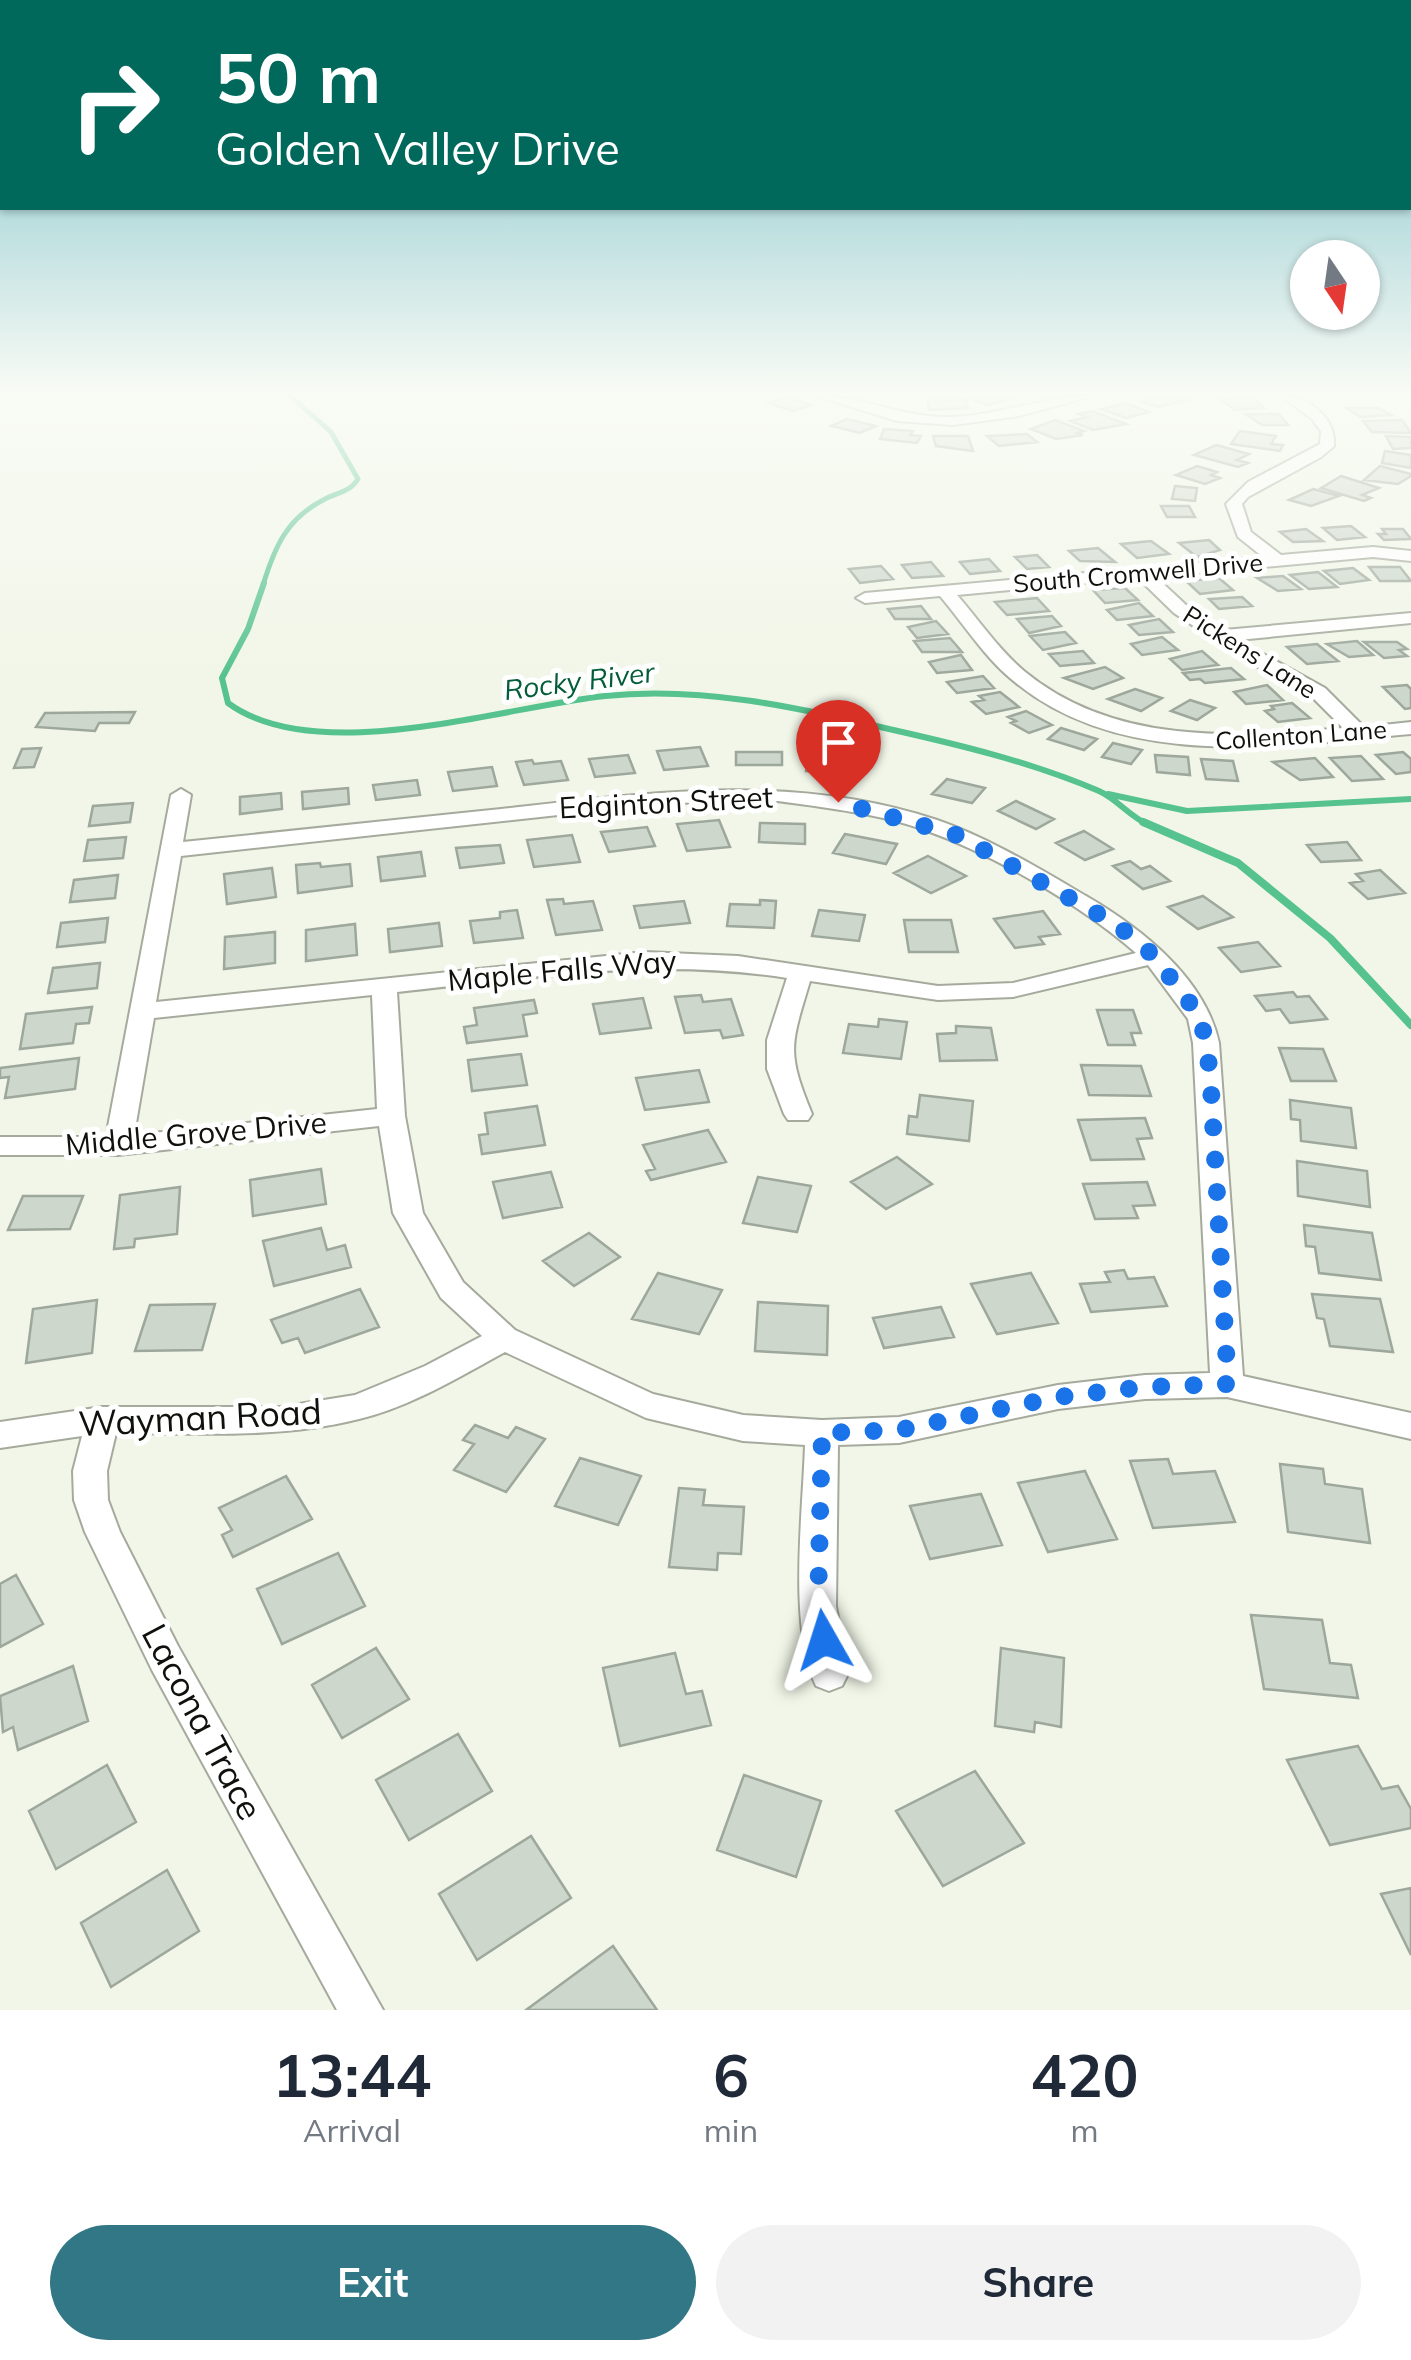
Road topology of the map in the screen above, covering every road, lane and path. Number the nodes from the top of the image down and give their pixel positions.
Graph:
1 (1247, 490) edge
2 (1411, 556) edge
3 (1277, 560) junction
4 (1142, 573) junction
5 (945, 590) junction
6 (866, 598) dead end
7 (1411, 618) edge
8 (1221, 636) junction
9 (1411, 728) edge
10 (1358, 732) junction
11 (181, 795) dead end
12 (174, 850) junction
13 (1154, 956) junction
14 (801, 971) junction
15 (384, 986) junction
16 (144, 1011) junction
17 (798, 1114) dead end
18 (392, 1116) junction
19 (0, 1146) edge
20 (118, 1146) junction
21 (504, 1338) junction
22 (1228, 1384) junction
23 (102, 1420) junction
24 (1411, 1426) edge
25 (822, 1433) junction
26 (0, 1435) edge
27 (829, 1674) dead end
28 (361, 2010) edge

1 - 3 street
2 - 3 street, South Cromwell Drive
3 - 4 street, South Cromwell Drive
4 - 5 street, South Cromwell Drive
4 - 8 street, Pickens Lane
5 - 6 street, South Cromwell Drive
5 - 10 street, Collenton Lane
7 - 8 street
8 - 10 street, Pickens Lane
9 - 10 street, Collenton Lane
11 - 12 street
12 - 13 street, Edginton Street
12 - 16 street
13 - 14 street, Maple Falls Way
13 - 22 street, Edginton Street
14 - 15 street, Maple Falls Way
14 - 17 street
15 - 16 street, Maple Falls Way
15 - 18 street
16 - 20 street
18 - 20 street, Middle Grove Drive
18 - 21 street
19 - 20 street, Middle Grove Drive
21 - 23 street, Wayman Road
21 - 25 street
22 - 24 street
22 - 25 street
23 - 26 street, Wayman Road
23 - 28 street, Lacona Trace
25 - 27 street

